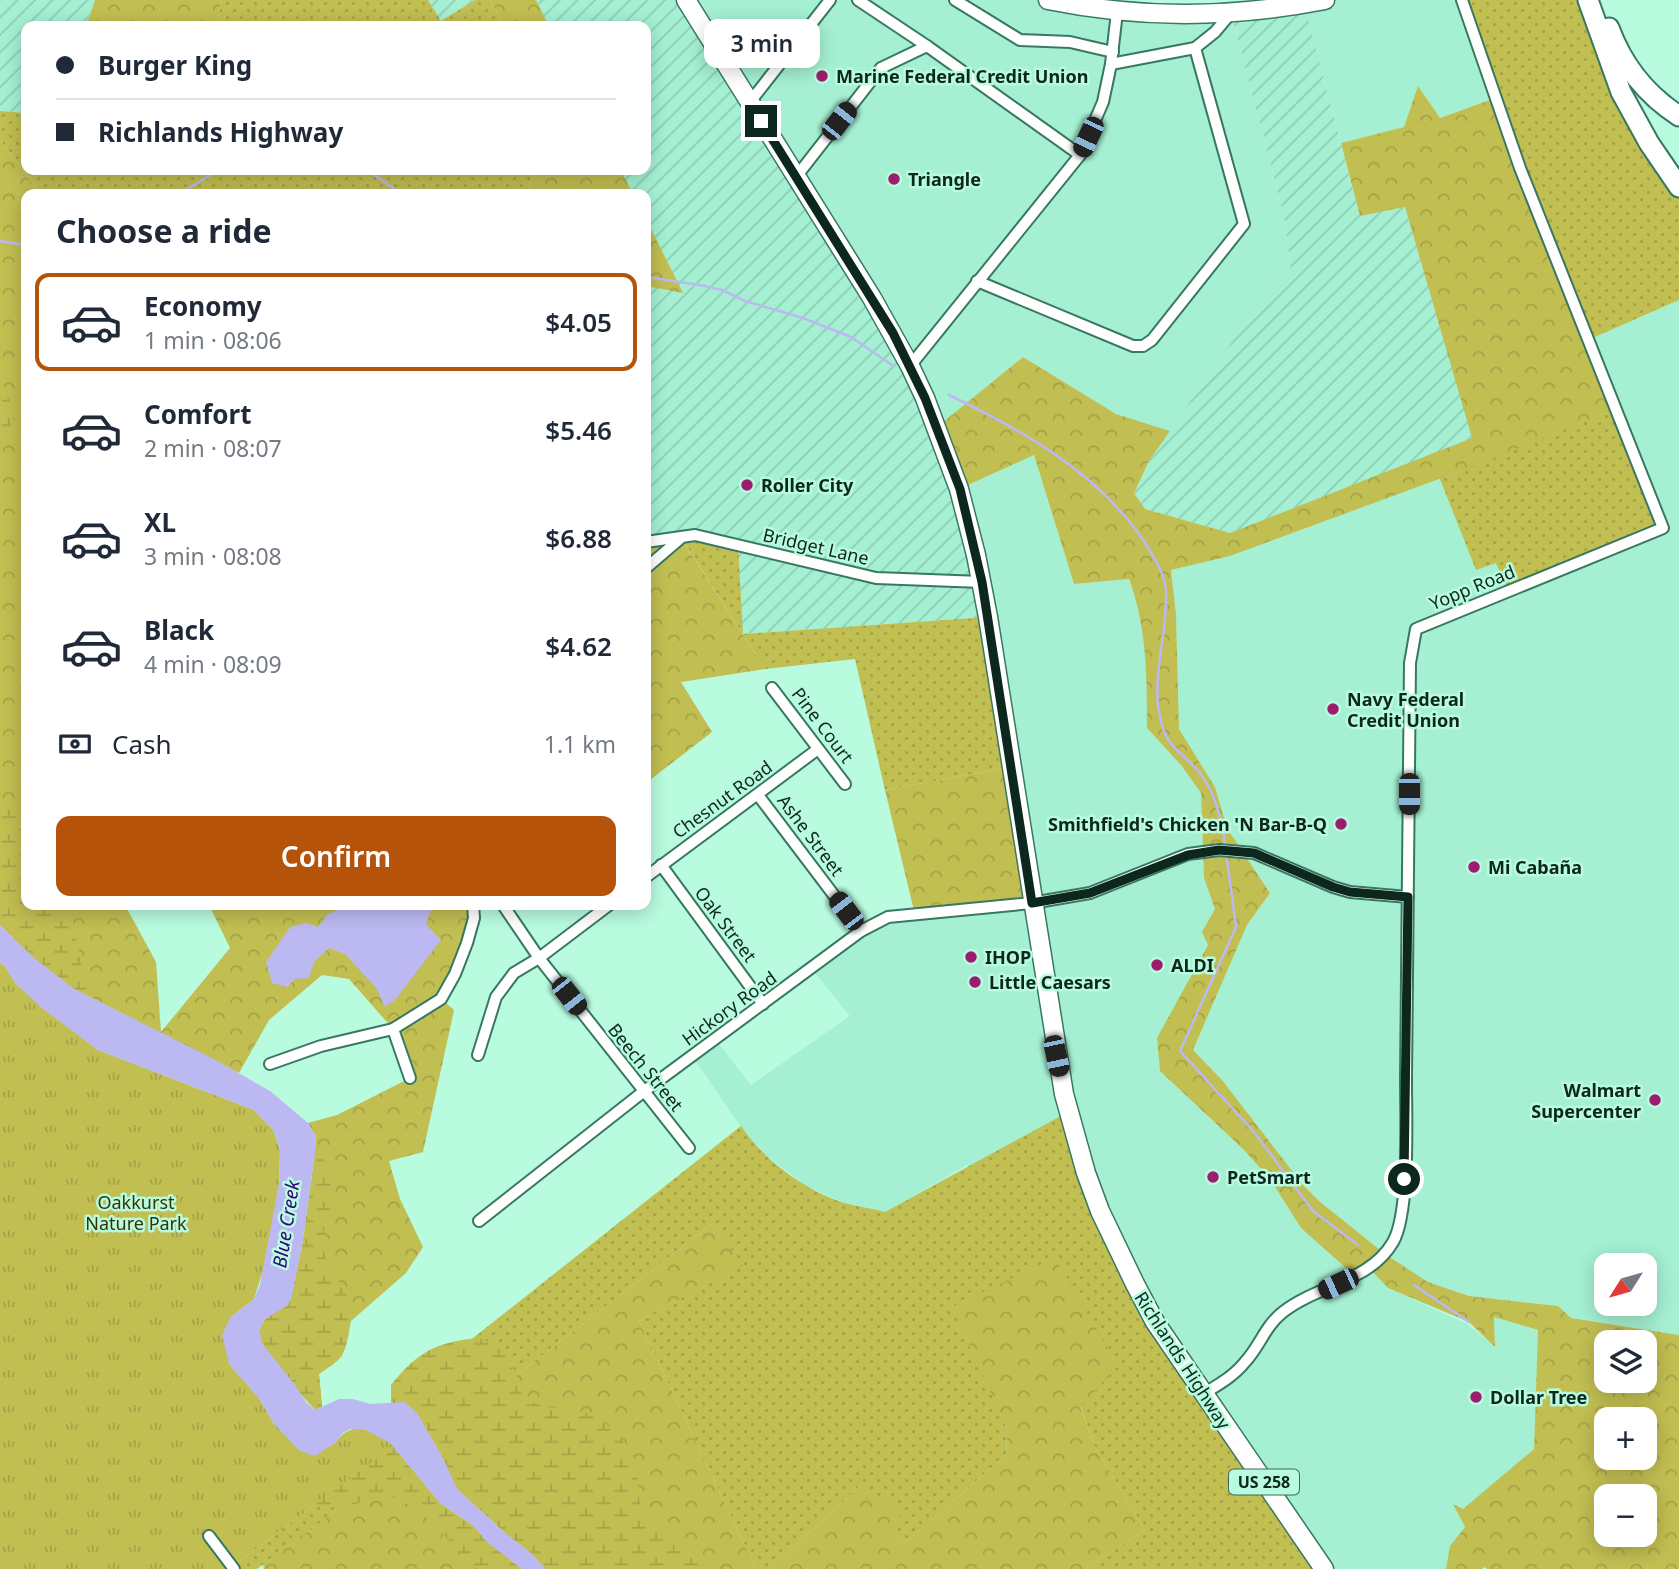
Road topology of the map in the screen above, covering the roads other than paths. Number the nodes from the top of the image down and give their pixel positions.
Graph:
1 (686, 0) edge
2 (830, 0) edge
3 (858, 0) edge
4 (955, 0) edge
5 (1048, 0) edge
6 (1325, 0) edge
7 (1462, 0) edge
8 (1588, 0) edge
9 (1599, 0) edge
10 (1231, 7) edge
11 (1117, 12) junction
12 (927, 46) junction
13 (1195, 48) junction
14 (1113, 52) junction
15 (1111, 64) junction
16 (750, 102) junction
17 (1679, 116) edge
18 (1080, 155) junction
19 (796, 177) junction
20 (1679, 187) edge
21 (977, 281) junction
22 (910, 366) junction
23 (681, 538) junction
24 (651, 541) edge
25 (651, 564) edge
26 (982, 582) junction
27 (772, 688) dead end
28 (818, 749) junction
29 (845, 784) dead end
30 (758, 794) junction
31 (661, 865) junction
32 (651, 873) edge
33 (1408, 897) junction
34 (1032, 903) junction
35 (473, 910) edge
36 (506, 910) edge
37 (602, 910) edge
38 (861, 931) junction
39 (539, 958) junction
40 (763, 1004) junction
41 (393, 1029) junction
42 (478, 1055) dead end
43 (270, 1064) dead end
44 (410, 1078) dead end
45 (643, 1092) junction
46 (689, 1148) dead end
47 (479, 1221) dead end
48 (1203, 1394) junction
49 (209, 1536) dead end
50 (234, 1569) edge
51 (1324, 1569) edge

1 - 16 main road, Richlands Highway / US 258
2 - 16 street
3 - 12 street
4 - 14 street
5 - 11 main road
6 - 10 main road
7 - 33 street, Yopp Road
8 - 20 highway
9 - 17 highway
10 - 11 main road
10 - 13 street
11 - 14 street
12 - 18 street
12 - 19 street
13 - 15 street
13 - 21 street
14 - 15 street
15 - 18 street
16 - 19 main road, Richlands Highway / US 258
18 - 21 street
19 - 22 main road, Richlands Highway / US 258
21 - 22 street
22 - 26 main road, Richlands Highway / US 258
23 - 24 street, Bridget Lane
23 - 25 street
23 - 26 street, Bridget Lane
26 - 34 main road, Richlands Highway / US 258
27 - 28 street, Pine Court
28 - 29 street, Pine Court
28 - 30 street, Chesnut Road
30 - 31 street, Chesnut Road
30 - 38 street, Ashe Street
31 - 32 street, Chesnut Road
31 - 40 street, Oak Street
33 - 34 street, Hickory Road
33 - 48 street, Yopp Road
34 - 38 street, Hickory Road
34 - 48 main road, Richlands Highway / US 258
35 - 41 street
36 - 39 street, Beech Street
37 - 39 street
38 - 40 street, Hickory Road
39 - 42 street
39 - 45 street, Beech Street
40 - 45 street, Hickory Road
41 - 43 street
41 - 44 street
45 - 46 street, Beech Street
45 - 47 street, Hickory Road
48 - 51 main road, Richlands Highway / US 258
49 - 50 street

